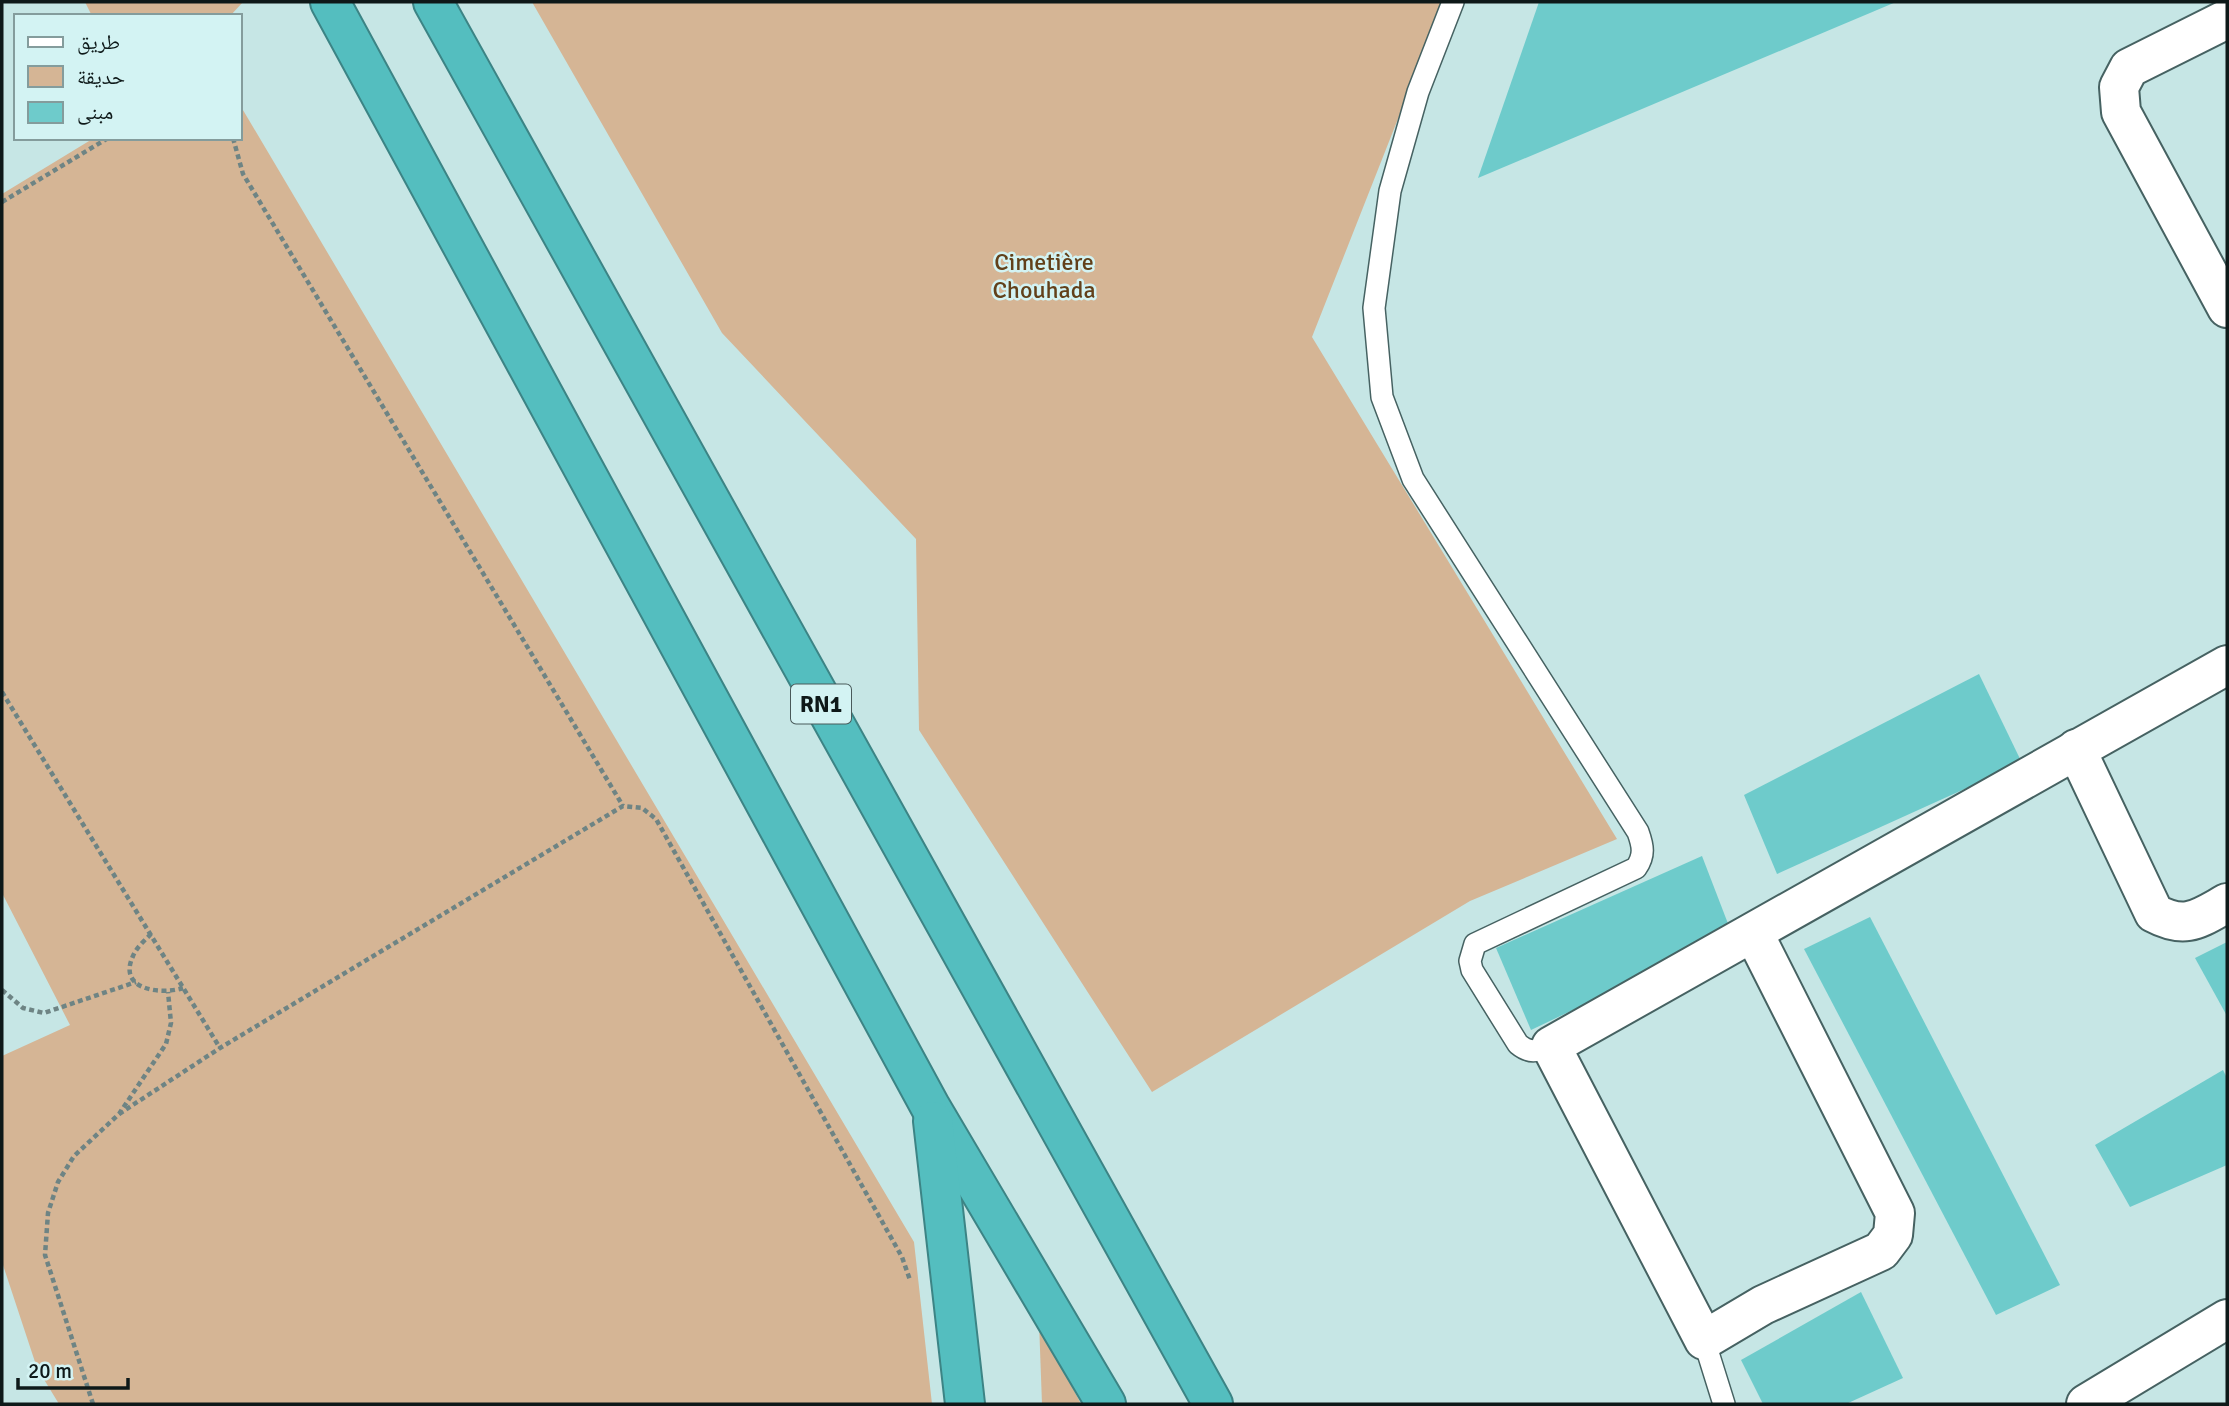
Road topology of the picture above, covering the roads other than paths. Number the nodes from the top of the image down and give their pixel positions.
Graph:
1 (330, 2) edge
2 (433, 2) edge
3 (1453, 2) edge
4 (2227, 19) edge
5 (2227, 308) edge
6 (2227, 665) edge
7 (2076, 749) junction
8 (2227, 903) edge
9 (1754, 934) junction
10 (1551, 1046) junction
11 (931, 1108) junction
12 (2227, 1319) edge
13 (1704, 1340) junction
14 (965, 1404) edge
15 (1106, 1404) edge
16 (1213, 1404) edge
17 (1724, 1404) edge
18 (2086, 1404) edge

1 - 11 highway
2 - 16 highway, RN1
3 - 10 lane
4 - 5 street
6 - 7 street
7 - 8 street
7 - 9 street
9 - 10 street
9 - 13 street
10 - 13 street
11 - 14 highway
11 - 15 highway
12 - 18 street
13 - 17 lane

